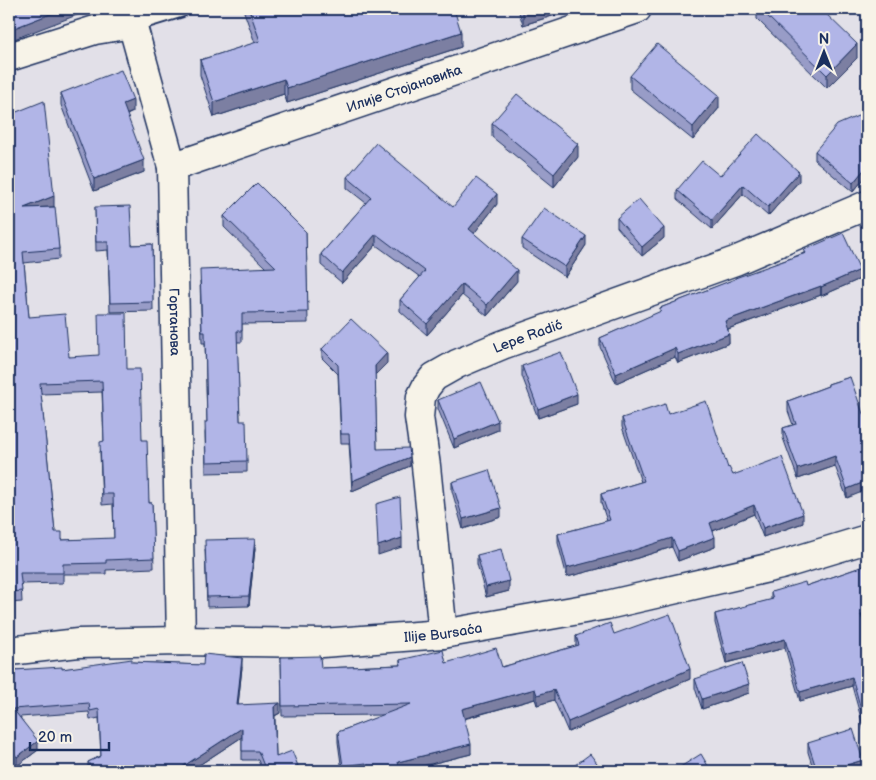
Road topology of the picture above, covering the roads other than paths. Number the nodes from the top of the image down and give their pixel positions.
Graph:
1 (181, 9) edge
2 (637, 9) edge
3 (130, 16) edge
4 (9, 57) edge
5 (172, 167) junction
6 (867, 205) edge
7 (867, 539) edge
8 (443, 634) junction
9 (182, 641) junction
10 (9, 651) edge

1 - 3 lane
2 - 5 street, Илије Стојановића
3 - 4 street
3 - 5 street, Гортанова
5 - 9 street, Гортанова
6 - 8 street, Lepe Radić
7 - 8 street, Ilije Bursaća
8 - 9 street, Ilije Bursaća
9 - 10 street, Ilije Bursaća

